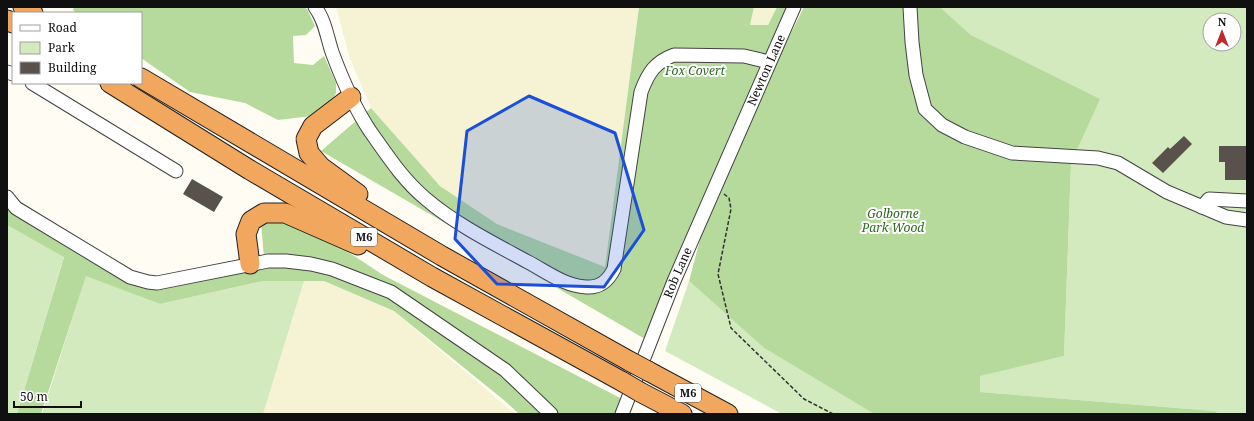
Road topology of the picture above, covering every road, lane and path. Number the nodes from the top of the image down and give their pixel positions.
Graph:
1 (316, 7) edge
2 (794, 7) edge
3 (910, 7) edge
4 (769, 62) junction
5 (142, 79) edge
6 (34, 84) edge
7 (112, 84) edge
8 (350, 97) junction
9 (739, 133) joint
10 (176, 171) dead end
11 (714, 188) junction
12 (7, 197) edge
13 (1247, 201) edge
14 (1202, 207) junction
15 (1247, 220) edge
16 (442, 256) junction
17 (250, 264) junction
18 (432, 277) junction
19 (551, 414) edge
20 (622, 414) edge
21 (682, 414) edge
22 (728, 414) edge
23 (833, 414) edge

1 - 8 street
2 - 4 street, Newton Lane
3 - 14 street
4 - 8 street
4 - 9 street, Newton Lane
5 - 16 highway, M6
6 - 10 street
7 - 18 highway, M6
8 - 16 highway
9 - 11 street, Rob Lane
11 - 20 street, Rob Lane
11 - 23 path
12 - 17 street
13 - 14 street
14 - 15 street
16 - 22 highway, M6, bridge
17 - 18 highway
17 - 19 street
18 - 21 highway, M6, bridge

